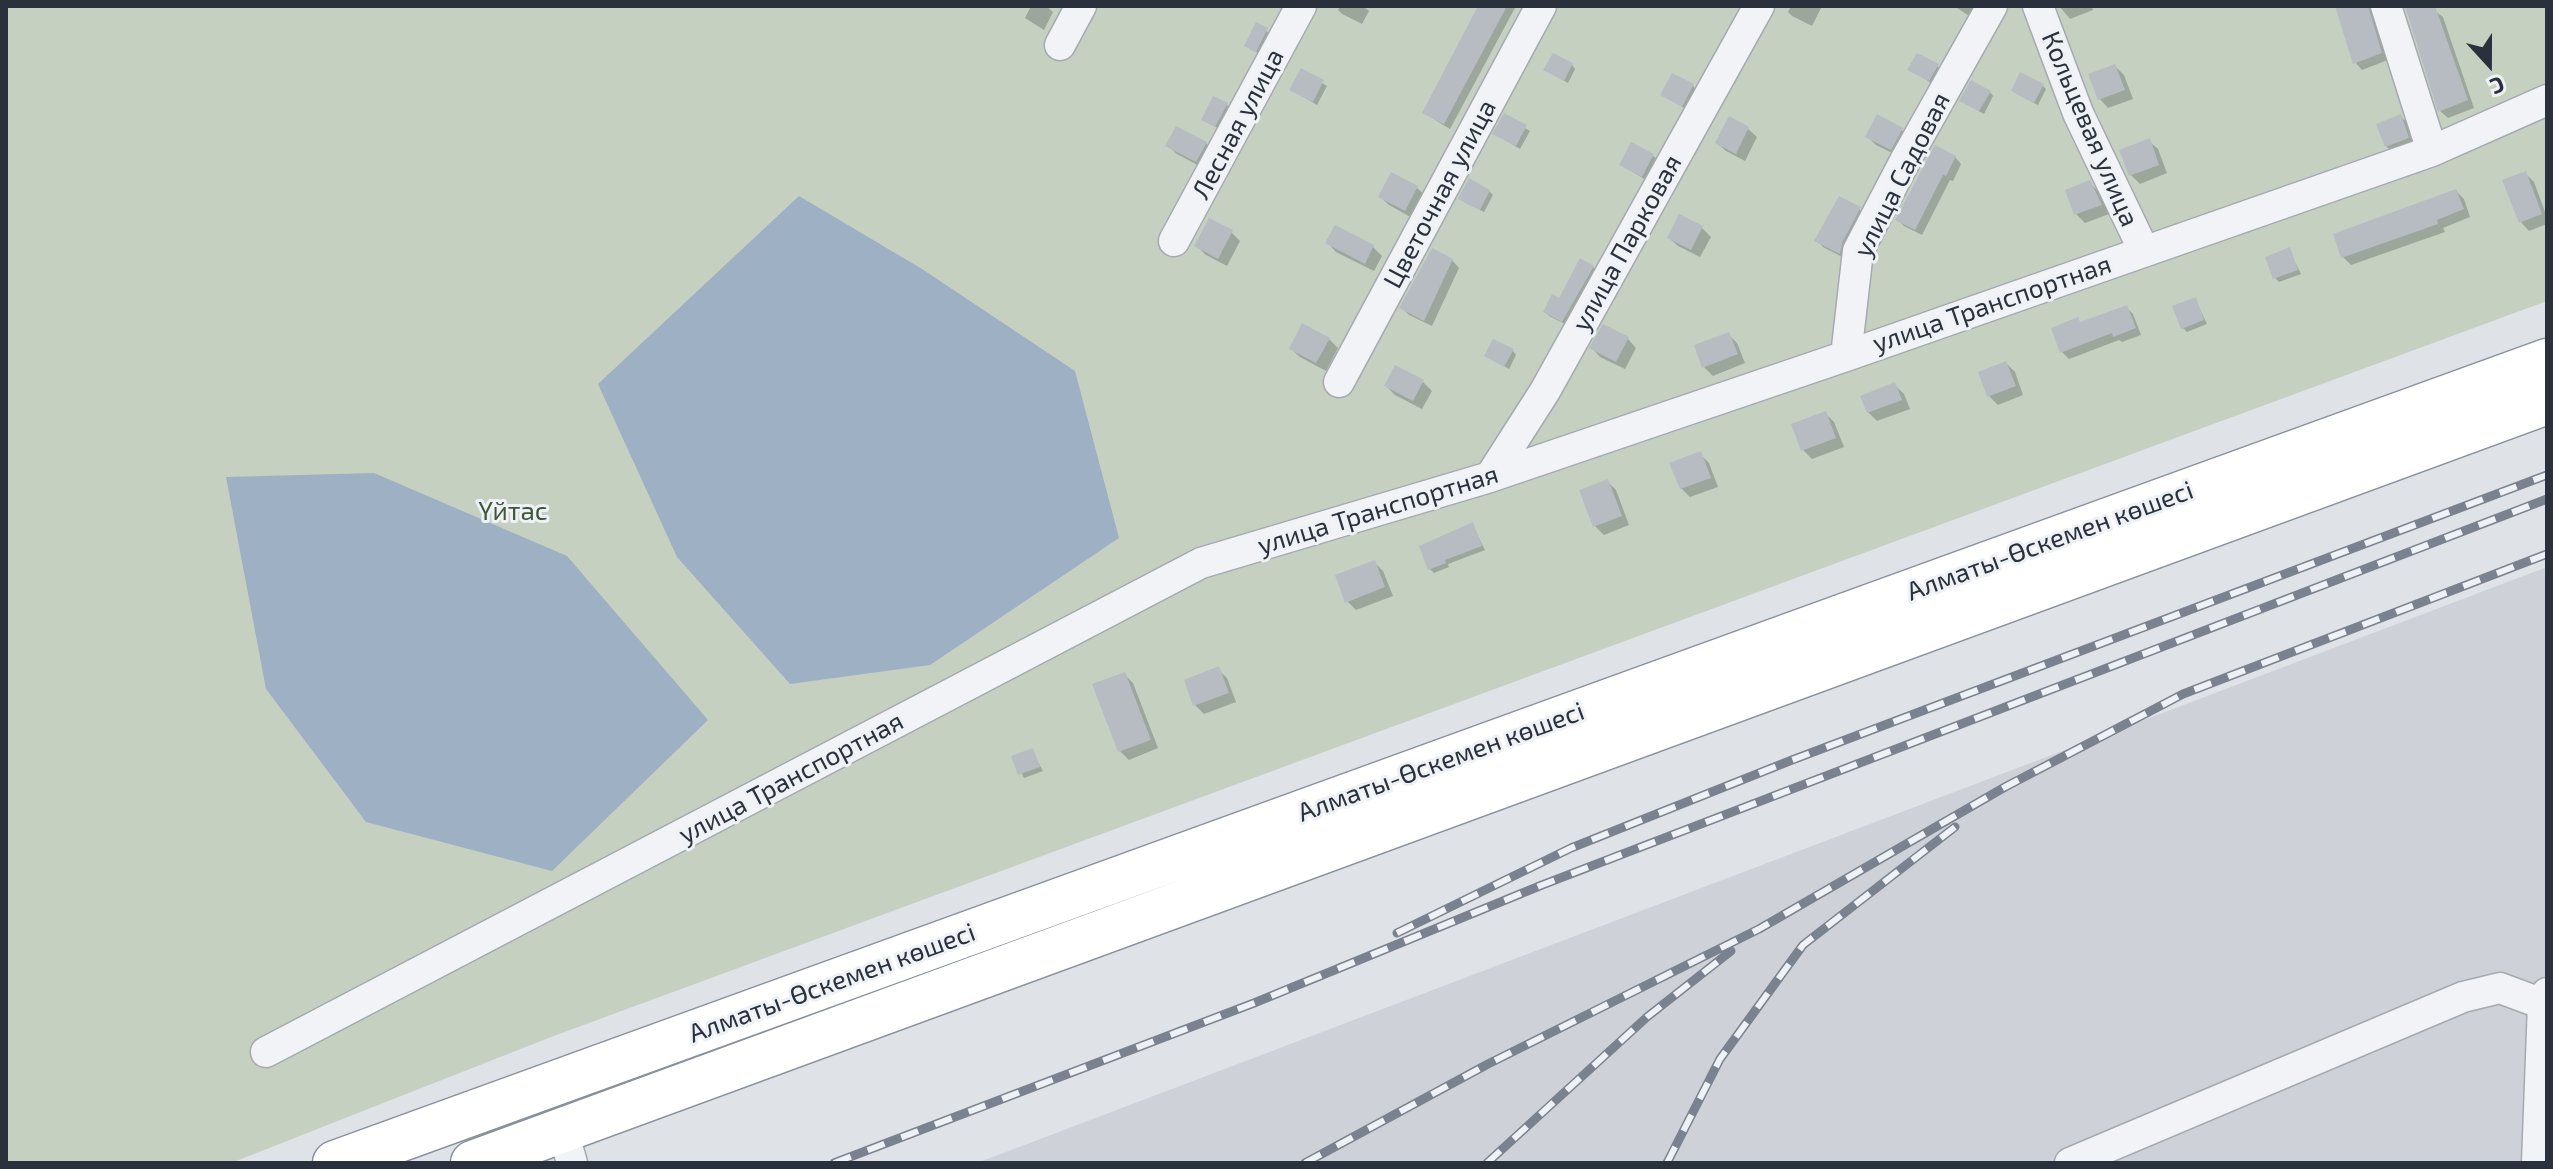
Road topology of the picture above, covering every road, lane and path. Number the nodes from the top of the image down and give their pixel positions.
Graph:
1 (1081, 6) edge
2 (1301, 6) edge
3 (1541, 6) edge
4 (1759, 6) edge
5 (1992, 6) edge
6 (2038, 6) edge
7 (2386, 6) edge
8 (1060, 45) dead end
9 (2547, 100) edge
10 (2432, 151) junction
11 (1174, 241) dead end
12 (2144, 251) junction
13 (1846, 356) junction
14 (2547, 361) edge
15 (1339, 382) dead end
16 (2547, 402) edge
17 (2295, 473) junction
18 (1490, 477) junction
19 (2545, 998) edge
20 (266, 1052) dead end
21 (568, 1147) edge
22 (335, 1163) edge
23 (473, 1163) edge
24 (2070, 1163) edge
25 (2537, 1163) edge

1 - 8 street
2 - 11 street, Лесная улица
3 - 15 street, Цветочная улица
4 - 18 street, улица Парковая
5 - 13 street, улица Садовая
6 - 12 street, Кольцевая улица
7 - 10 street
9 - 10 street, улица Транспортная
10 - 12 street, улица Транспортная
12 - 13 street, улица Транспортная
13 - 18 street, улица Транспортная
14 - 17 highway, Алматы-Өскемен көшесі
16 - 17 highway, Алматы-Өскемен көшесі
17 - 21 highway, Алматы-Өскемен көшесі
17 - 22 highway, Алматы-Өскемен көшесі
18 - 20 street, улица Транспортная
19 - 24 street
19 - 25 street
21 - 23 highway, Алматы-Өскемен көшесі

